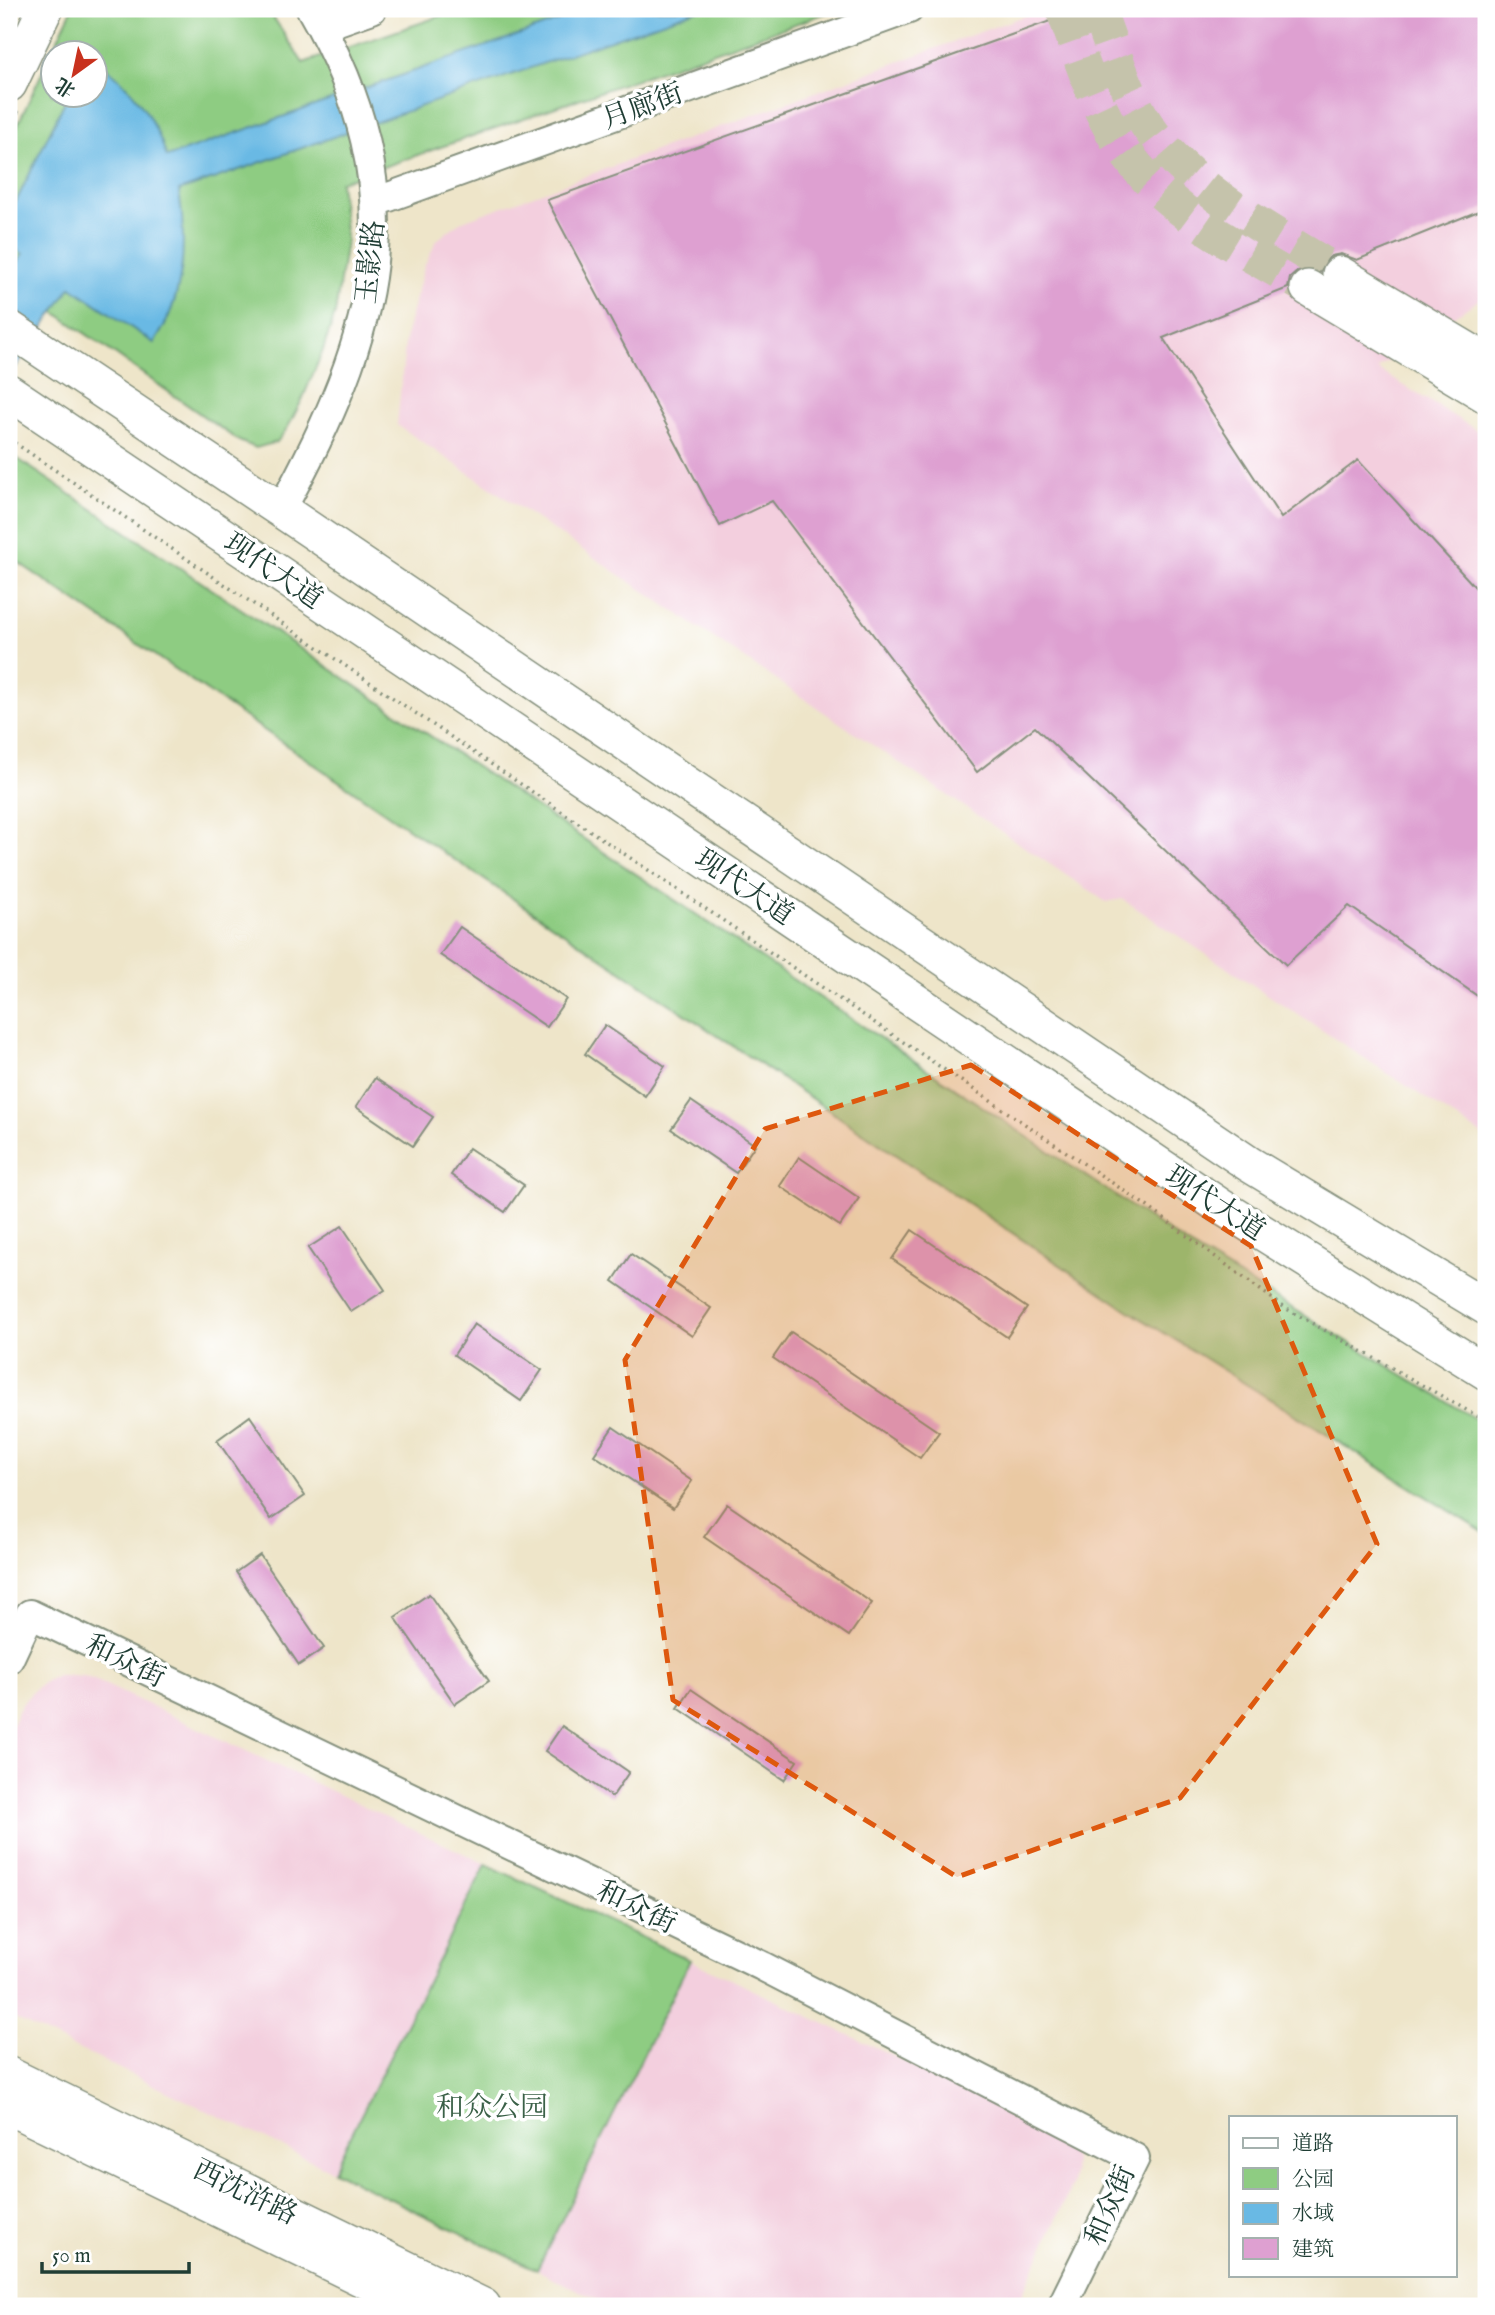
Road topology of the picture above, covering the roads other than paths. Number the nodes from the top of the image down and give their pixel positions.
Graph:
1 (45, 9) edge
2 (372, 9) edge
3 (909, 9) edge
4 (316, 18) edge
5 (9, 84) edge
6 (375, 202) junction
7 (1340, 274) tunnel mouth
8 (1308, 288) tunnel mouth
9 (20, 336) edge
10 (1486, 361) edge
11 (9, 392) edge
12 (1486, 395) edge
13 (281, 510) junction
14 (1486, 1307) edge
15 (1486, 1372) edge
16 (9, 1659) edge
17 (9, 2075) edge
18 (9, 2107) edge
19 (418, 2306) edge
20 (483, 2306) edge
21 (1062, 2306) edge

1 - 5 main road
2 - 4 street
3 - 6 street, 月廊街
4 - 6 street, 玉影路
6 - 13 street, 玉影路
7 - 10 main road
8 - 12 main road
9 - 13 main road, 现代大道
11 - 15 main road, 现代大道
13 - 14 main road, 现代大道
16 - 21 street, 和众街
17 - 20 main road, 西沈浒路
18 - 19 main road, 西沈浒路

